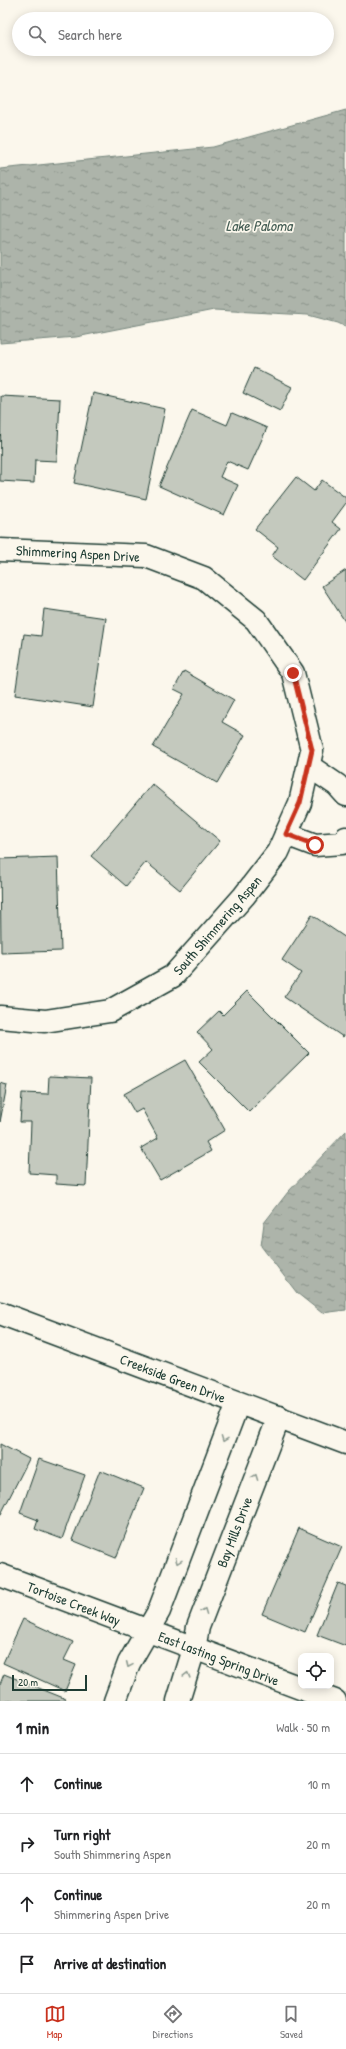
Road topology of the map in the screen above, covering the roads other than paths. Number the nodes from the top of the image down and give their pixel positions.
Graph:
1 (0, 550) edge
2 (311, 758) junction
3 (346, 795) edge
4 (286, 834) junction
5 (346, 838) edge
6 (0, 1017) edge
7 (0, 1313) edge
8 (238, 1403) junction
9 (279, 1417) junction
10 (346, 1443) edge
11 (0, 1575) edge
12 (148, 1631) junction
13 (194, 1649) junction
14 (115, 1701) edge
15 (178, 1701) edge
16 (335, 1701) edge

1 - 2 street, Shimmering Aspen Drive
2 - 3 street
2 - 4 street, South Shimmering Aspen
4 - 5 street
4 - 6 street, South Shimmering Aspen
7 - 8 street, Creekside Green Drive
8 - 9 street, Creekside Green Drive
8 -> 12 street
9 - 10 street, Creekside Green Drive
13 -> 9 street, Bay Mills Drive
11 - 12 street, Tortoise Creek Way
12 - 13 street, East Lasting Spring Drive
12 -> 14 street
15 -> 13 street, Bay Mills Drive
13 - 16 street, East Lasting Spring Drive

